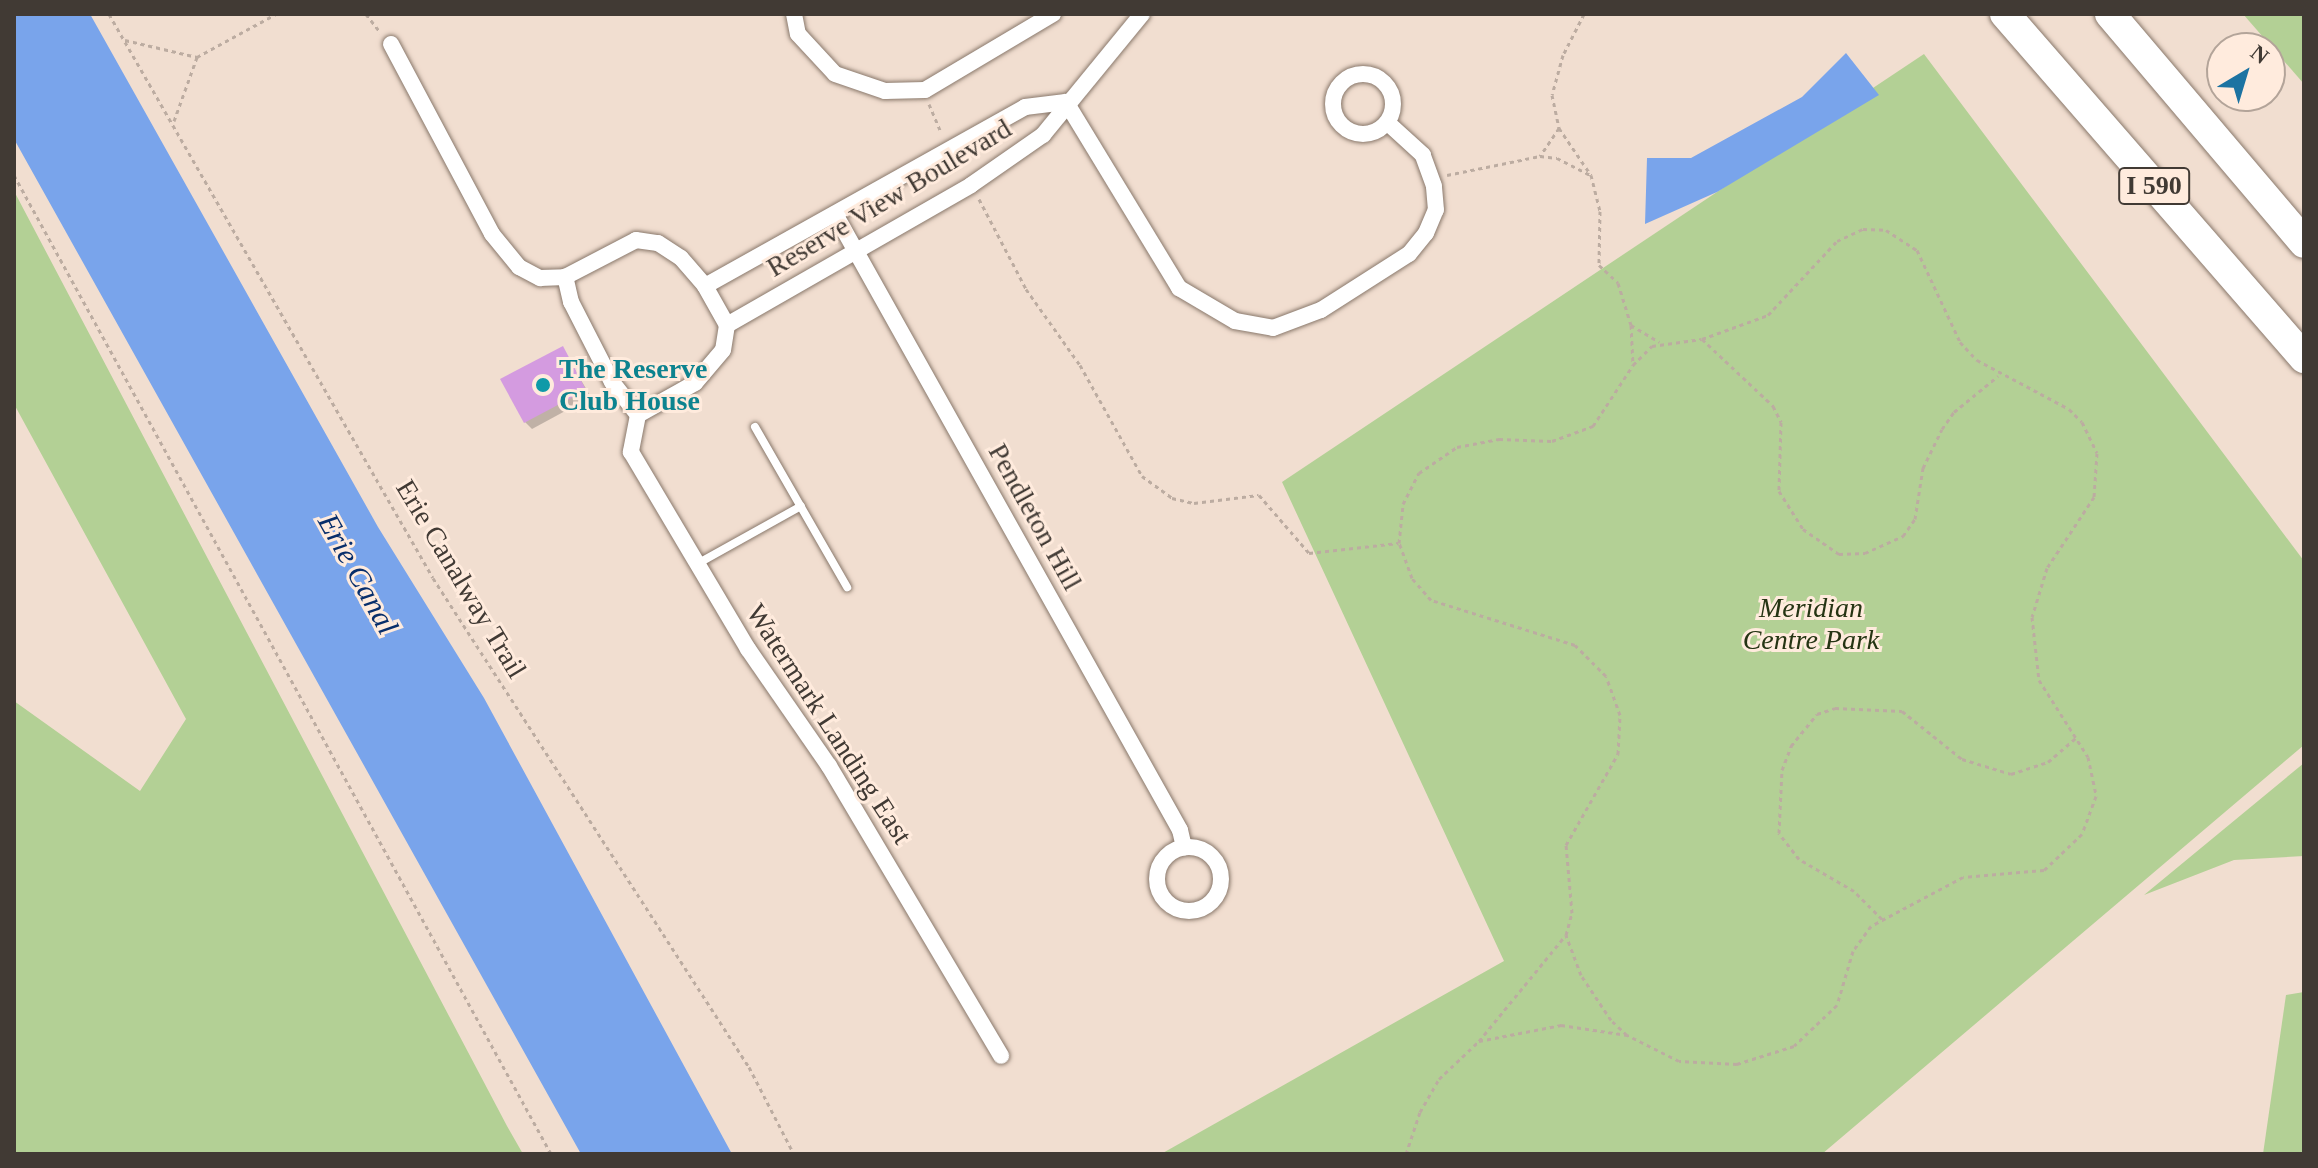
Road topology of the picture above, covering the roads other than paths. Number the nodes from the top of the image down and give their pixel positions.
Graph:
1 (794, 14) edge
2 (1053, 14) edge
3 (1142, 14) edge
4 (2005, 14) edge
5 (2110, 14) edge
6 (391, 44) road end
7 (1066, 102) junction
8 (1388, 123) dead end
9 (835, 214) junction
10 (2304, 243) edge
11 (856, 252) junction
12 (565, 277) junction
13 (705, 286) junction
14 (727, 325) junction
15 (2304, 358) edge
16 (638, 415) junction
17 (755, 427) dead end
18 (801, 506) junction
19 (697, 564) junction
20 (847, 587) dead end
21 (1184, 848) dead end
22 (1001, 1056) dead end

1 - 2 street
3 - 7 street, Reserve View Boulevard
4 - 15 highway, I 590
5 - 10 highway, I 590
6 - 12 street
7 - 8 street
7 - 9 street, Reserve View Boulevard
7 - 11 street, Reserve View Boulevard
9 - 11 street, Pendleton Hill
9 - 13 street, Reserve View Boulevard
11 - 14 street, Reserve View Boulevard
11 - 21 street, Pendleton Hill
12 - 13 street
12 - 16 street
13 - 14 street
14 - 16 street
16 - 19 street, Watermark Landing East
17 - 18 lane
18 - 19 lane
18 - 20 lane
19 - 22 street, Watermark Landing East

